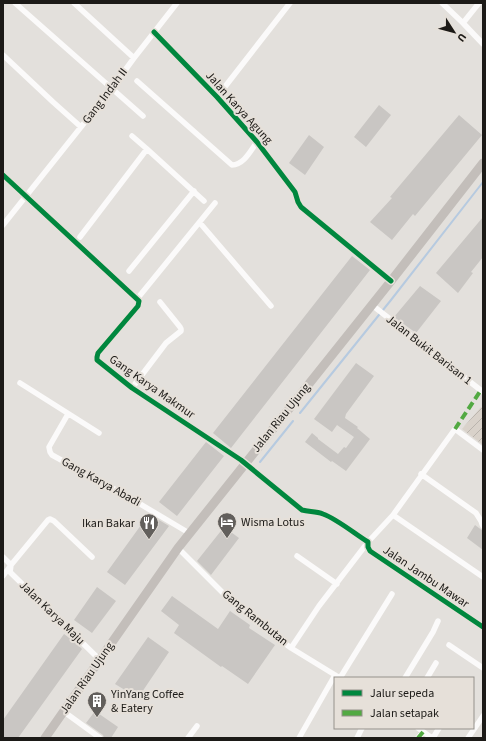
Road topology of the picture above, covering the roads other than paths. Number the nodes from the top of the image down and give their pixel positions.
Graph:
1 (15, 3) edge
2 (74, 3) edge
3 (177, 3) edge
4 (290, 3) edge
5 (442, 3) edge
6 (479, 3) edge
7 (464, 23) junction
8 (154, 32) junction
9 (483, 44) edge
10 (3, 55) edge
11 (134, 58) junction
12 (137, 81) dead end
13 (112, 88) junction
14 (217, 97) junction
15 (143, 116) dead end
16 (81, 127) junction
17 (132, 136) dead end
18 (257, 142) junction
19 (147, 149) junction
20 (483, 163) edge
21 (3, 175) edge
22 (194, 191) junction
23 (26, 197) junction
24 (204, 201) dead end
25 (216, 203) dead end
26 (200, 223) junction
27 (3, 224) edge
28 (80, 237) dead end
29 (129, 271) dead end
30 (390, 281) junction
31 (138, 299) junction
32 (160, 302) dead end
33 (271, 306) dead end
34 (374, 306) junction
35 (20, 383) dead end
36 (132, 388) junction
37 (483, 392) edge
38 (68, 414) junction
39 (100, 433) dead end
40 (483, 450) edge
41 (245, 464) junction
42 (422, 474) junction
43 (393, 515) junction
44 (483, 526) edge
45 (189, 533) junction
46 (368, 542) junction
47 (178, 548) junction
48 (297, 556) dead end
49 (3, 557) edge
50 (92, 557) dead end
51 (11, 565) junction
52 (3, 576) edge
53 (483, 577) edge
54 (337, 584) junction
55 (392, 594) dead end
56 (438, 621) dead end
57 (483, 627) edge
58 (449, 645) dead end
59 (291, 648) junction
60 (100, 660) junction
61 (436, 663) dead end
62 (483, 668) edge
63 (339, 677) edge
64 (406, 677) edge
65 (428, 677) edge
66 (334, 685) edge
67 (63, 711) junction
68 (483, 716) edge
69 (197, 726) dead end
70 (362, 729) edge
71 (419, 729) edge
72 (438, 729) edge
73 (423, 732) junction
74 (45, 738) edge
75 (100, 738) edge
76 (188, 738) edge
77 (299, 738) edge
78 (357, 738) edge
79 (418, 738) edge
80 (432, 738) edge
81 (468, 738) edge

1 - 13 street
2 - 11 street
3 - 8 street, Gang Indah II
4 - 14 street
5 - 7 street
6 - 7 street
7 - 9 street
8 - 11 street, Gang Indah II
8 - 14 street, Jalan Karya Agung
10 - 16 street
11 - 13 street, Gang Indah II
12 - 18 street
13 - 15 street
13 - 16 street, Gang Indah II
14 - 18 street, Jalan Karya Agung
16 - 23 street, Gang Indah II
17 - 19 street
18 - 30 street, Jalan Karya Agung
19 - 22 street
19 - 28 street
20 - 30 main road, Jalan Riau Ujung
21 - 23 street
22 - 24 street
22 - 29 street
23 - 27 street
23 - 31 street
25 - 26 street
26 - 31 street
26 - 33 street
30 - 34 main road, Jalan Riau Ujung
31 - 36 street, Gang Karya Makmur
32 - 36 street
34 - 37 street, Jalan Bukit Barisan 1
34 - 41 main road, Jalan Riau Ujung
35 - 38 street
36 - 41 street, Gang Karya Makmur
38 - 39 street
38 - 45 street, Gang Karya Abadi
40 - 42 street, Jalan Jambu Mawar
41 - 45 main road, Jalan Riau Ujung
41 - 46 street, Jalan Jambu Mawar
42 - 43 street, Jalan Jambu Mawar
42 - 44 street
43 - 46 street, Jalan Jambu Mawar
43 - 53 street
45 - 47 main road, Jalan Riau Ujung
46 - 54 street
46 - 57 street, Jalan Jambu Mawar
47 - 59 street, Gang Rambutan
47 - 60 main road, Jalan Riau Ujung
48 - 54 street
49 - 51 street, Jalan Karya Maju
50 - 51 street
51 - 52 street
51 - 60 street, Jalan Karya Maju
54 - 59 street
55 - 63 street
56 - 64 street
58 - 62 street
59 - 63 street, Gang Rambutan
60 - 67 main road, Jalan Riau Ujung
61 - 65 street
66 - 77 street
67 - 74 main road, Jalan Riau Ujung
67 - 75 street
68 - 81 street
69 - 76 street
70 - 78 street
71 - 73 street
72 - 80 street
73 - 79 street
73 - 80 street

